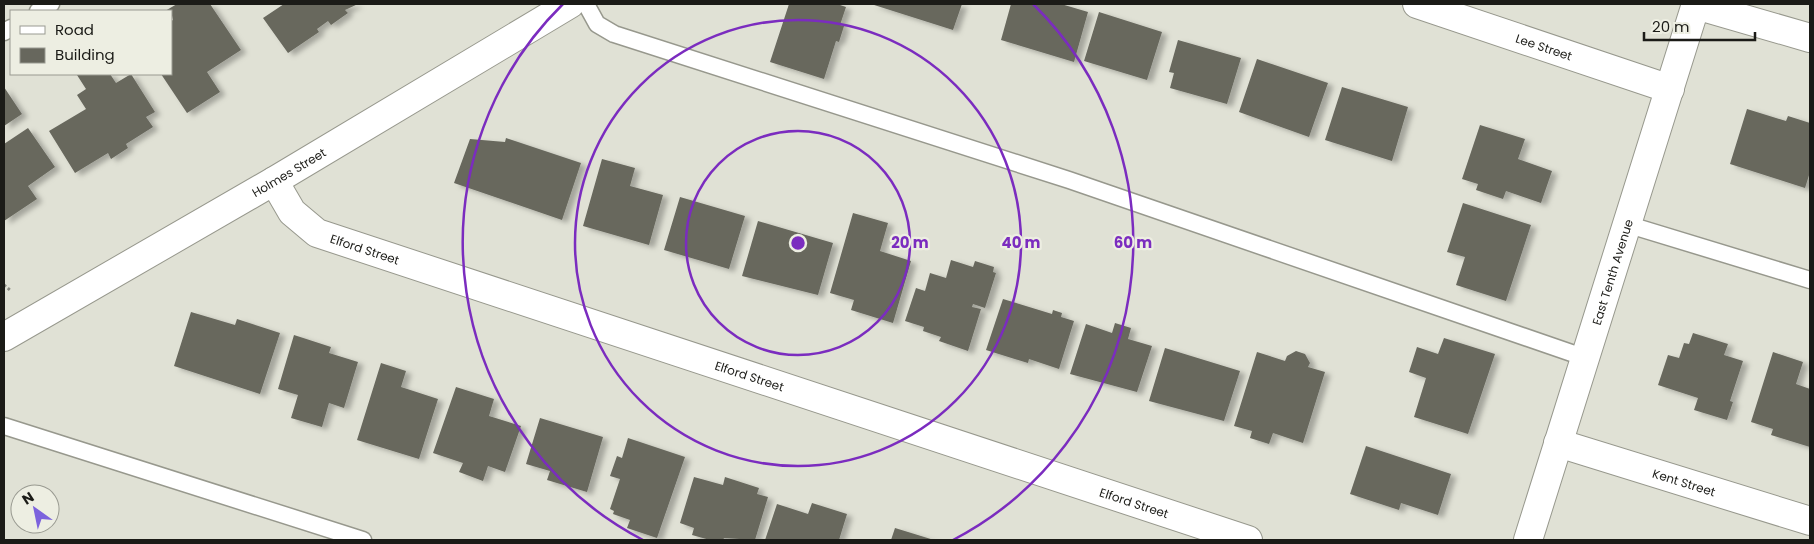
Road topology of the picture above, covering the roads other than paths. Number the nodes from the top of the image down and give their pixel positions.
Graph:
1 (51, 4) edge
2 (570, 4) edge
3 (586, 4) edge
4 (1417, 4) edge
5 (1696, 4) edge
6 (40, 10) edge
7 (1810, 38) edge
8 (1670, 89) junction
9 (274, 181) junction
10 (1626, 224) junction
11 (1810, 280) edge
12 (4, 337) edge
13 (1586, 358) junction
14 (4, 426) edge
15 (1558, 443) junction
16 (1810, 521) edge
17 (362, 540) edge
18 (1248, 540) edge
19 (1528, 540) edge

1 - 6 lane
2 - 9 street, Holmes Street
3 - 13 lane
4 - 8 street, Lee Street
5 - 7 street
5 - 8 street, East Tenth Avenue
8 - 10 street, East Tenth Avenue
9 - 12 street, Holmes Street
9 - 18 street, Elford Street
10 - 11 lane
10 - 13 street, East Tenth Avenue
13 - 15 street, East Tenth Avenue
14 - 17 lane
15 - 16 street, Kent Street
15 - 19 street, East Tenth Avenue

